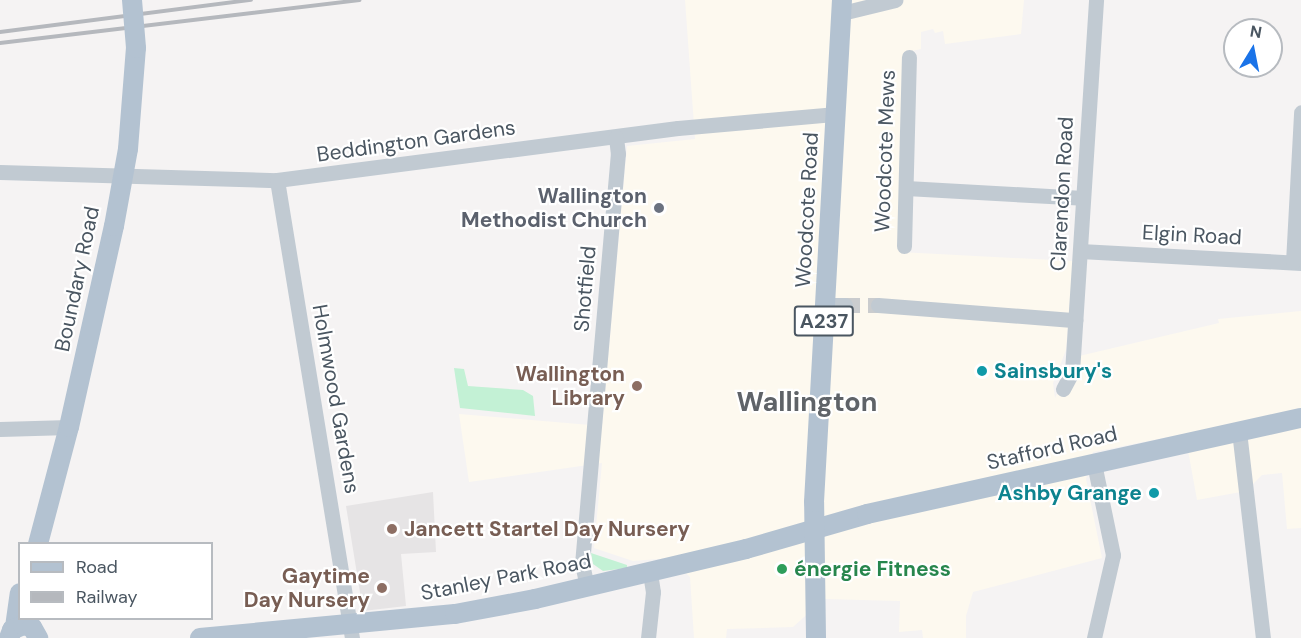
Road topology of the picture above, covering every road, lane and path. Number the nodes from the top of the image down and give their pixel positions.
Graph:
1 (132, 0) edge
2 (896, 0) edge
3 (1096, 0) edge
4 (842, 7) edge
5 (909, 57) dead end
6 (1301, 111) edge
7 (836, 114) junction
8 (616, 137) junction
9 (0, 172) edge
10 (124, 173) junction
11 (278, 180) junction
12 (906, 188) junction
13 (1083, 198) junction
14 (904, 246) dead end
15 (1080, 251) junction
16 (1297, 263) edge
17 (878, 304) tunnel mouth
18 (825, 305) junction
19 (845, 305) tunnel mouth
20 (1075, 320) junction
21 (1063, 388) dead end
22 (1301, 418) edge
23 (69, 427) junction
24 (0, 429) edge
25 (1239, 431) junction
26 (1094, 463) junction
27 (815, 527) junction
28 (38, 542) edge
29 (650, 572) junction
30 (587, 587) junction
31 (351, 631) edge
32 (200, 638) edge
33 (648, 638) edge
34 (816, 638) edge
35 (1094, 638) edge
36 (1263, 638) edge

1 - 10 main road, Boundary Road, bridge
2 - 4 street
3 - 13 street, Clarendon Road
4 - 7 main road, Woodcote Road / A237
5 - 12 street, Woodcote Mews
6 - 16 street
7 - 8 street, Beddington Gardens
7 - 18 main road, Woodcote Road / A237
8 - 11 street, Beddington Gardens
8 - 30 street, Shotfield
9 - 10 street, Beddington Gardens
10 - 11 street, Beddington Gardens
10 - 23 main road, Boundary Road
11 - 31 street, Holmwood Gardens
12 - 13 street
12 - 14 street, Woodcote Mews
13 - 15 street, Clarendon Road
15 - 16 street, Elgin Road
15 - 20 street, Clarendon Road
17 - 20 street
18 - 19 street
18 - 27 main road, Woodcote Road / A237
20 - 21 street, Clarendon Road
22 - 25 main road, Stafford Road
23 - 24 street
23 - 28 main road, Boundary Road
25 - 26 main road, Stafford Road
25 - 36 street
26 - 27 main road, Stafford Road
26 - 35 street
27 - 29 main road, Stanley Park Road
27 - 34 main road, Woodcote Road / A237
29 - 30 main road, Stanley Park Road
29 - 33 street
30 - 31 main road, Stanley Park Road
31 - 32 main road, Stanley Park Road

